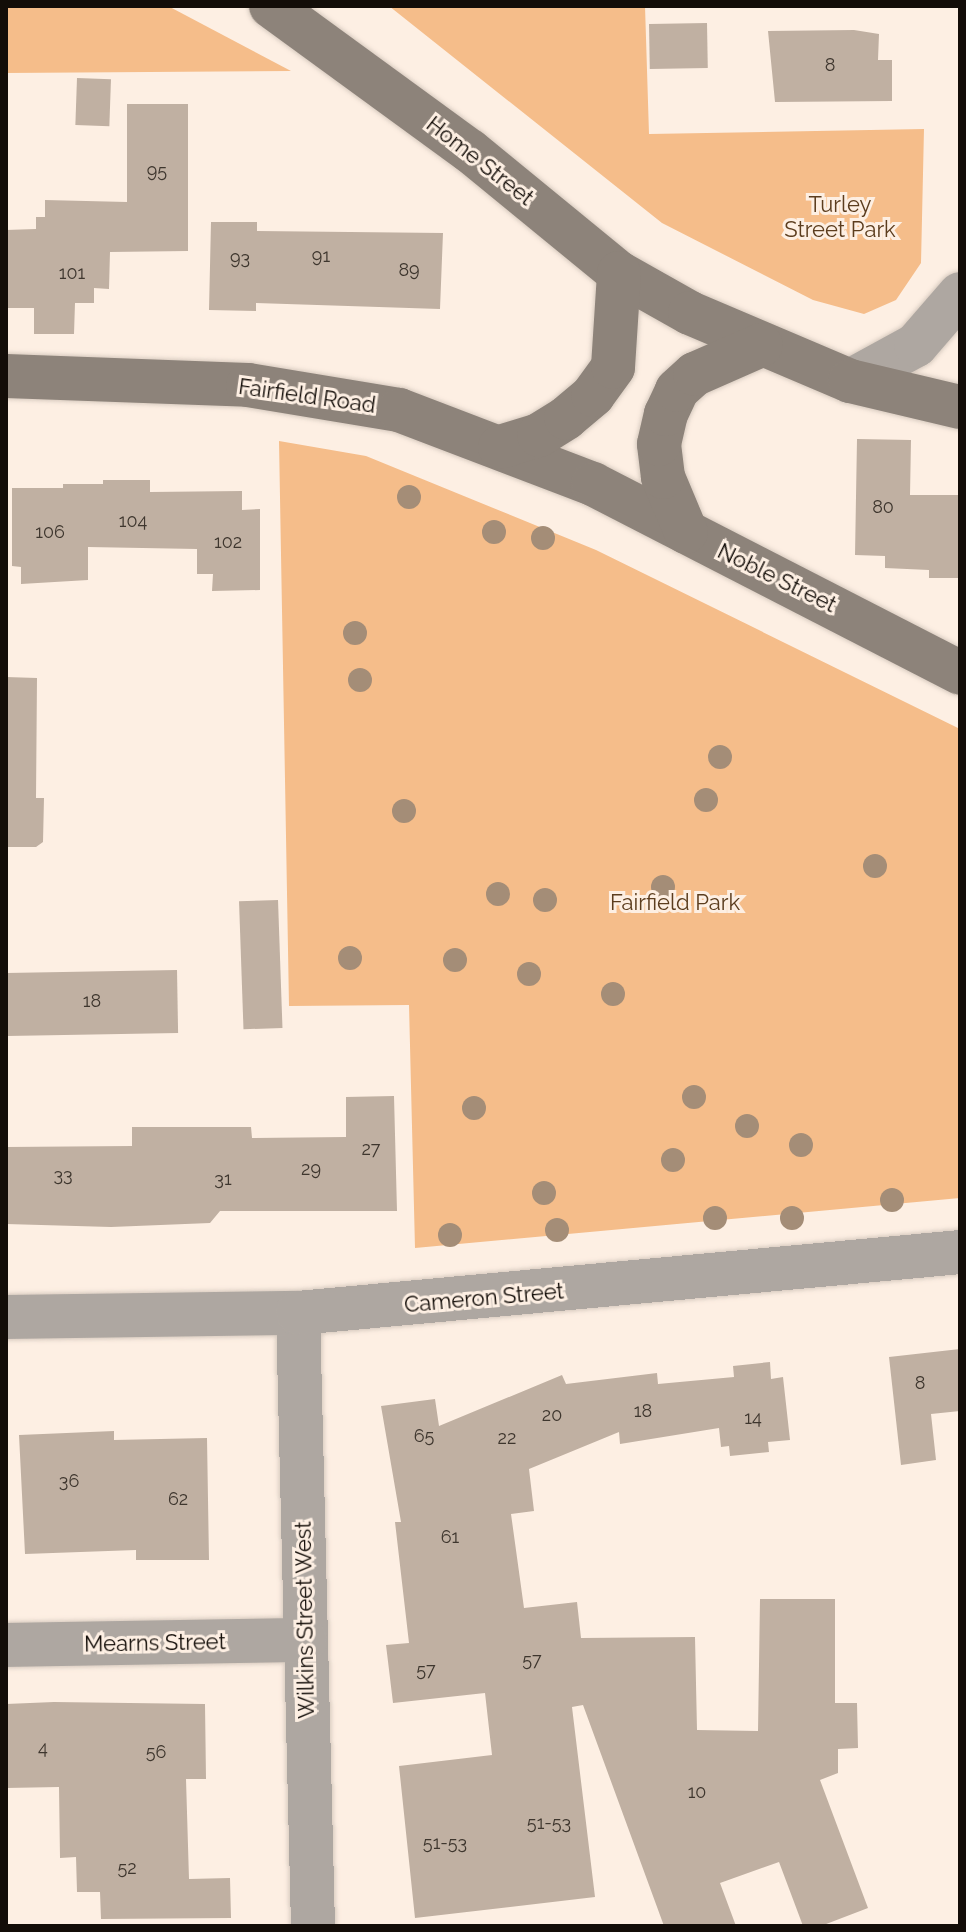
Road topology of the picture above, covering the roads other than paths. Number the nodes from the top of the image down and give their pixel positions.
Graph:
1 (271, 6) edge
2 (619, 273) junction
3 (960, 294) edge
4 (761, 345) junction
5 (6, 376) edge
6 (850, 381) junction
7 (960, 407) edge
8 (500, 447) junction
9 (593, 484) joint
10 (686, 532) junction
11 (960, 673) edge
12 (960, 1252) edge
13 (298, 1313) junction
14 (6, 1317) edge
15 (305, 1640) junction
16 (6, 1645) edge
17 (313, 1926) edge

1 - 2 main road, Home Street
2 - 4 main road, Home Street
2 - 8 main road
3 - 6 street
4 - 6 main road
4 - 10 main road
5 - 8 main road, Fairfield Road
6 - 7 main road
8 - 9 main road, Fairfield Road
9 - 10 main road, Noble Street
10 - 11 main road, Noble Street
12 - 13 street, Cameron Street
13 - 14 street, Cameron Street
13 - 15 street, Wilkins Street West
15 - 16 street, Mearns Street
15 - 17 street, Wilkins Street West

